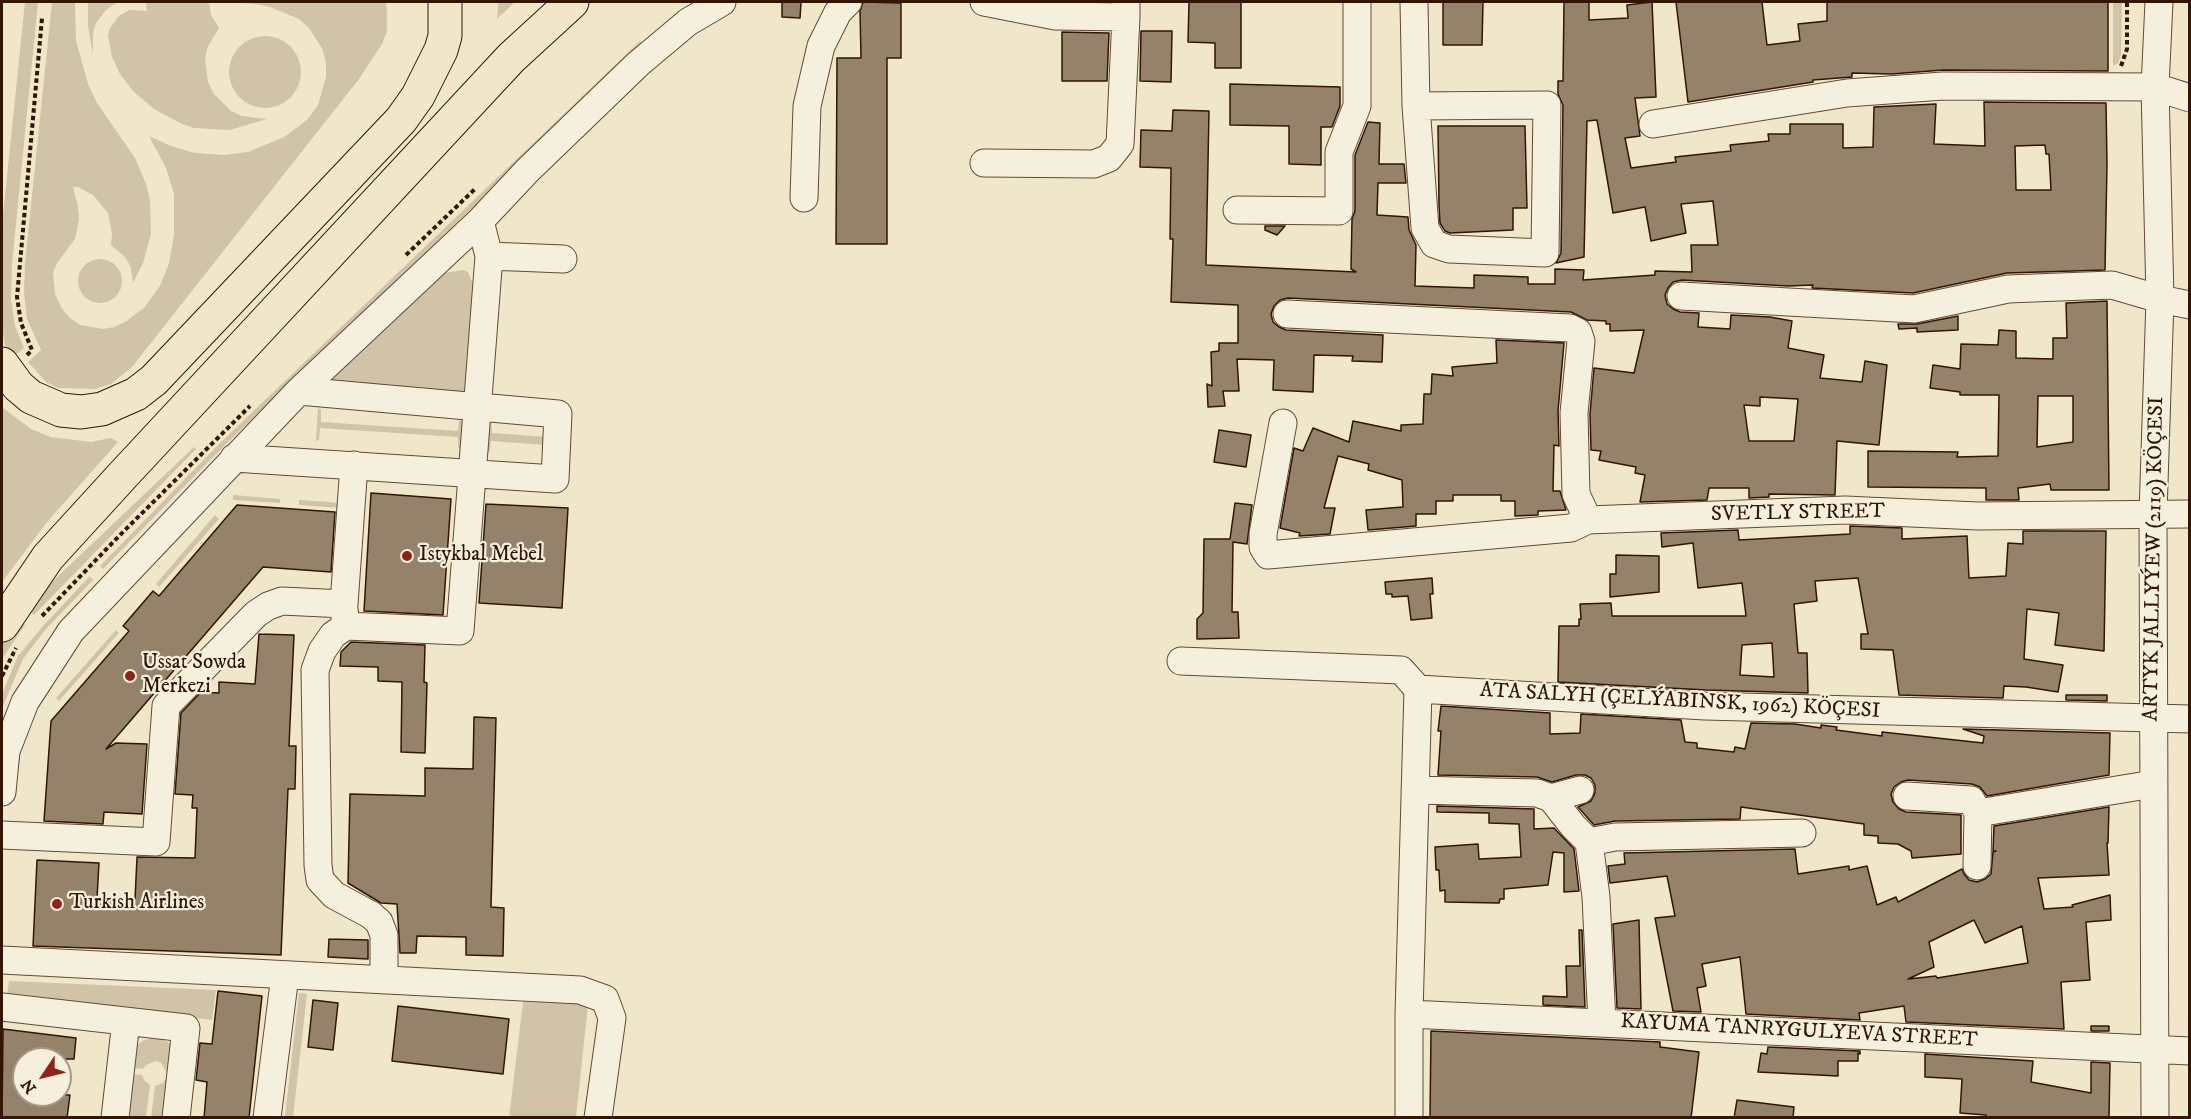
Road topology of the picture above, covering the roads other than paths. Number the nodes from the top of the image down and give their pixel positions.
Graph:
1 (445, 2) edge
2 (572, 2) edge
3 (722, 2) edge
4 (848, 2) edge
5 (984, 2) edge
6 (1357, 2) edge
7 (1414, 2) edge
8 (2159, 2) edge
9 (1126, 9) edge
10 (2155, 87) junction
11 (2190, 98) edge
12 (1416, 106) junction
13 (1653, 124) dead end
14 (984, 163) dead end
15 (804, 198) dead end
16 (1237, 210) dead end
17 (480, 221) junction
18 (489, 256) junction
19 (563, 259) dead end
20 (1681, 296) dead end
21 (2160, 299) junction
22 (2190, 305) edge
23 (1287, 314) dead end
24 (4, 368) edge
25 (298, 391) junction
26 (476, 408) junction
27 (1283, 423) dead end
28 (234, 458) junction
29 (354, 465) junction
30 (471, 473) junction
31 (2153, 514) junction
32 (2190, 514) edge
33 (1588, 520) junction
34 (345, 615) junction
35 (2, 625) edge
36 (1180, 661) dead end
37 (1418, 689) junction
38 (2153, 718) junction
39 (2190, 719) edge
40 (2153, 784) junction
41 (1416, 790) junction
42 (1580, 790) dead end
43 (2, 792) edge
44 (1906, 796) dead end
45 (1551, 798) junction
46 (1978, 813) junction
47 (1803, 833) dead end
48 (2, 835) edge
49 (1589, 842) junction
50 (1977, 866) dead end
51 (2, 960) edge
52 (285, 975) junction
53 (384, 980) junction
54 (2, 1006) edge
55 (1409, 1014) junction
56 (126, 1021) junction
57 (1602, 1023) junction
58 (2154, 1049) junction
59 (2190, 1051) edge
60 (116, 1118) edge
61 (176, 1118) edge
62 (267, 1118) edge
63 (598, 1118) edge
64 (1409, 1118) edge
65 (2155, 1118) edge

1 - 24 highway
2 - 35 highway
3 - 17 street
4 - 15 street
5 - 9 street
6 - 16 street
7 - 12 street
8 - 10 street, ARTYK JALLYÝEW (2119) KÖÇESI
9 - 14 street
10 - 11 street
10 - 13 street
10 - 21 street, ARTYK JALLYÝEW (2119) KÖÇESI
12 - 12 street
17 - 18 street
17 - 25 street
18 - 19 street
18 - 26 street
20 - 21 street
21 - 22 street
21 - 31 street, ARTYK JALLYÝEW (2119) KÖÇESI
23 - 33 street
25 - 26 street
25 - 28 street
26 - 30 street
26 - 30 street
27 - 33 street, SVETLY STREET
28 - 29 street
28 - 43 street
29 - 30 street
29 - 34 street
30 - 34 street
31 - 32 street, SVETLY STREET
31 - 33 street, SVETLY STREET
31 - 38 street, ARTYK JALLYÝEW (2119) KÖÇESI
34 - 48 street
34 - 53 street
36 - 37 street
37 - 38 street, ATA SALYH (ÇELÝABINSK, 1962) KÖÇESI
37 - 41 street
38 - 39 street, ATA SALYH (ÇELÝABINSK, 1962) KÖÇESI
38 - 40 street, ARTYK JALLYÝEW (2119) KÖÇESI
40 - 46 street
40 - 58 street, ARTYK JALLYÝEW (2119) KÖÇESI
41 - 45 street
41 - 55 street
42 - 45 street
44 - 46 street
45 - 49 street
46 - 50 street
47 - 49 street
49 - 57 street
51 - 52 street
52 - 53 street
52 - 62 street
53 - 63 street
54 - 56 street
55 - 57 street, KAYUMA TANRYGULYEVA STREET
55 - 64 street
56 - 60 street
56 - 61 street
57 - 58 street, KAYUMA TANRYGULYEVA STREET
58 - 59 street, KAYUMA TANRYGULYEVA STREET
58 - 65 street, ARTYK JALLYÝEW (2119) KÖÇESI

